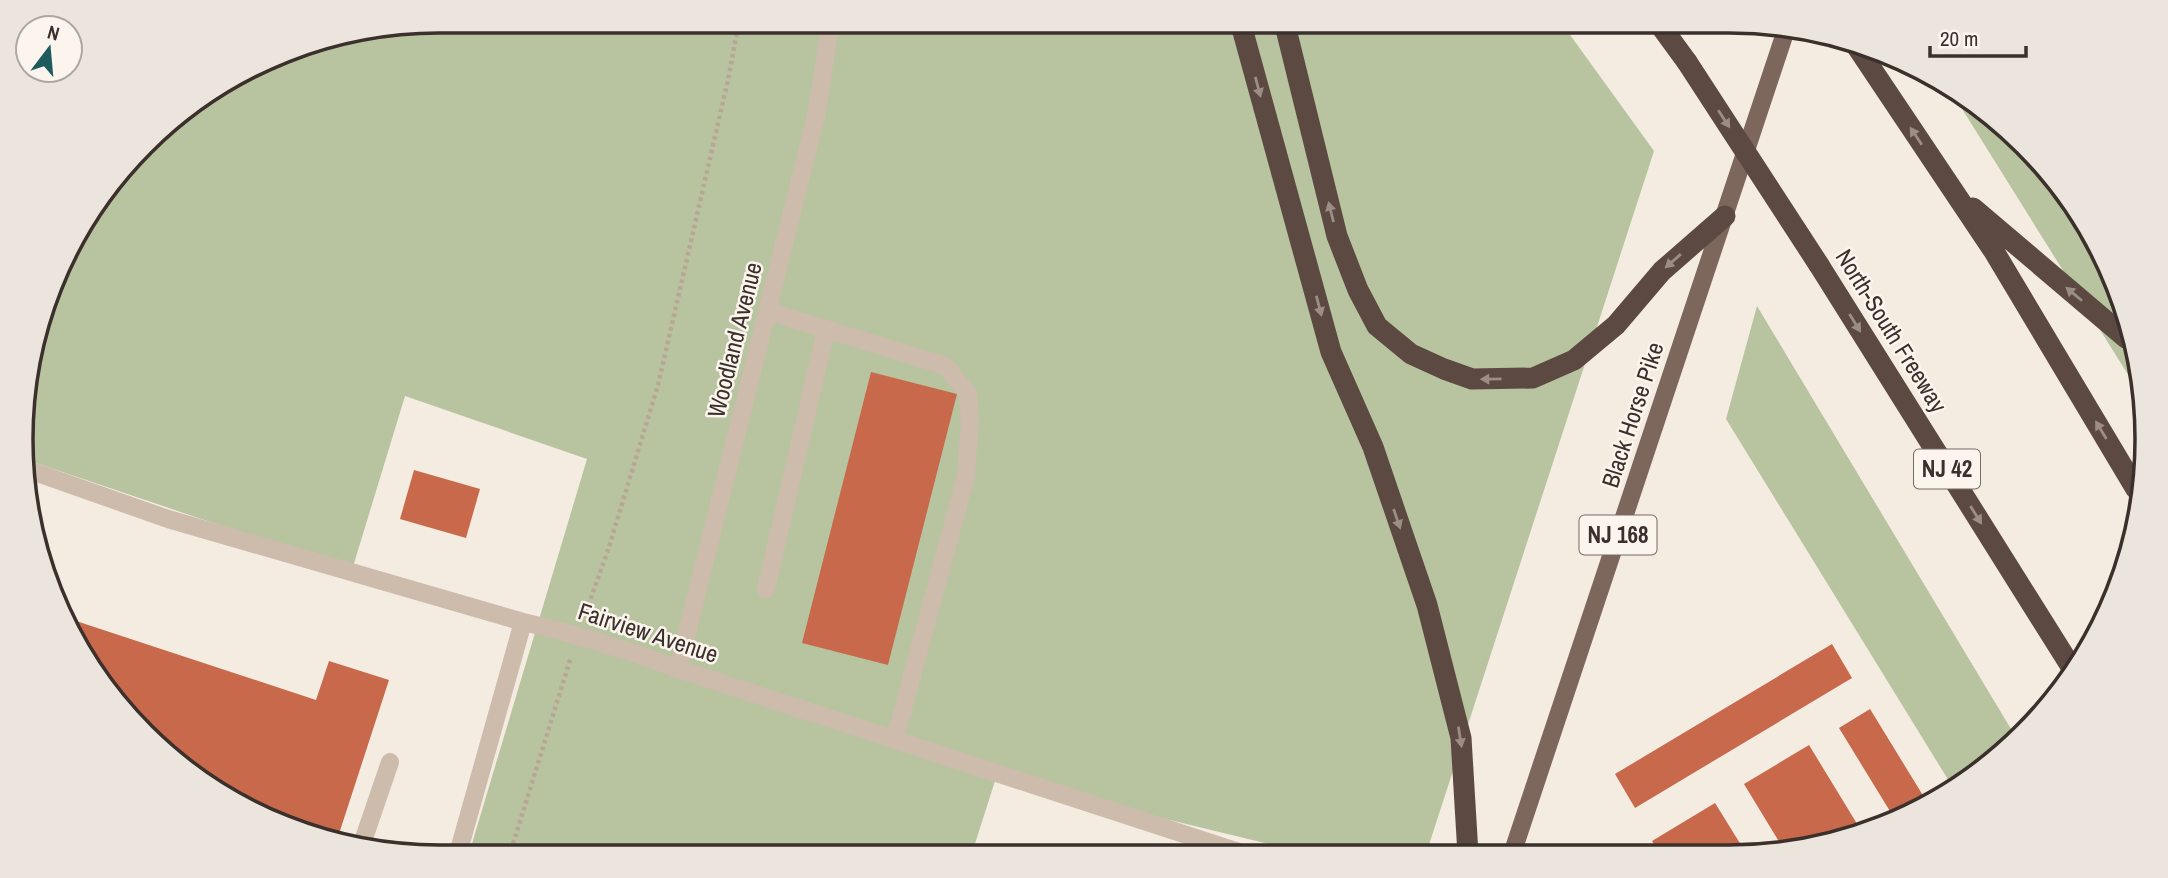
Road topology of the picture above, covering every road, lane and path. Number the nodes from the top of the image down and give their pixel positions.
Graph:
1 (737, 33) edge
2 (829, 33) edge
3 (1243, 33) edge
4 (1287, 33) edge
5 (1665, 33) edge
6 (1784, 37) edge
7 (1864, 57) edge
8 (1954, 192) junction
9 (1725, 216) junction
10 (767, 311) junction
11 (826, 330) junction
12 (2121, 334) edge
13 (35, 472) edge
14 (2132, 482) edge
15 (766, 589) dead end
16 (523, 622) junction
17 (578, 634) junction
18 (2068, 661) edge
19 (678, 669) junction
20 (895, 739) junction
21 (390, 762) dead end
22 (364, 838) edge
23 (460, 845) edge
24 (513, 845) edge
25 (1218, 845) edge
26 (1467, 845) edge
27 (1515, 845) edge

1 - 17 path
2 - 10 street, Woodland Avenue
3 -> 26 highway
9 -> 4 highway
5 -> 18 highway, North-South Freeway / NJ 42, bridge
6 - 9 main road, Black Horse Pike / NJ 168
8 -> 7 highway
12 -> 8 highway
14 -> 8 highway
9 - 27 main road, Black Horse Pike / NJ 168
10 - 11 street
10 - 19 street, Woodland Avenue
11 - 15 street
11 - 20 street
13 - 16 street, Fairview Avenue
16 - 17 street, Fairview Avenue
16 - 23 street
17 - 19 street, Fairview Avenue
17 - 24 path
19 - 20 street, Fairview Avenue
20 - 25 street, Fairview Avenue
21 - 22 street

